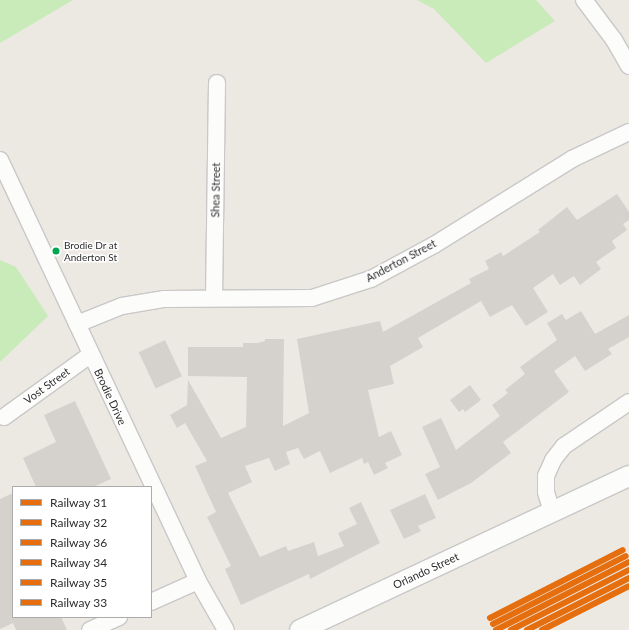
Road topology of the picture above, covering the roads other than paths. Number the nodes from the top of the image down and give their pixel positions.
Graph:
1 (584, 0) edge
2 (629, 66) edge
3 (217, 83) dead end
4 (629, 132) edge
5 (0, 160) edge
6 (214, 298) junction
7 (77, 324) junction
8 (90, 355) junction
9 (629, 402) edge
10 (4, 417) dead end
11 (629, 476) edge
12 (552, 512) junction
13 (198, 581) junction
14 (152, 602) edge
15 (117, 618) edge
16 (90, 630) edge
17 (226, 630) edge
18 (300, 630) edge

1 - 2 street
3 - 6 street, Shea Street
4 - 6 street, Anderton Street
5 - 7 street, Brodie Drive
6 - 7 street, Anderton Street
7 - 8 street, Brodie Drive
8 - 10 street, Vost Street
8 - 13 street, Brodie Drive
9 - 12 street
11 - 12 street, Orlando Street
12 - 18 street, Orlando Street
13 - 14 street
13 - 17 street, Brodie Drive
15 - 16 street

